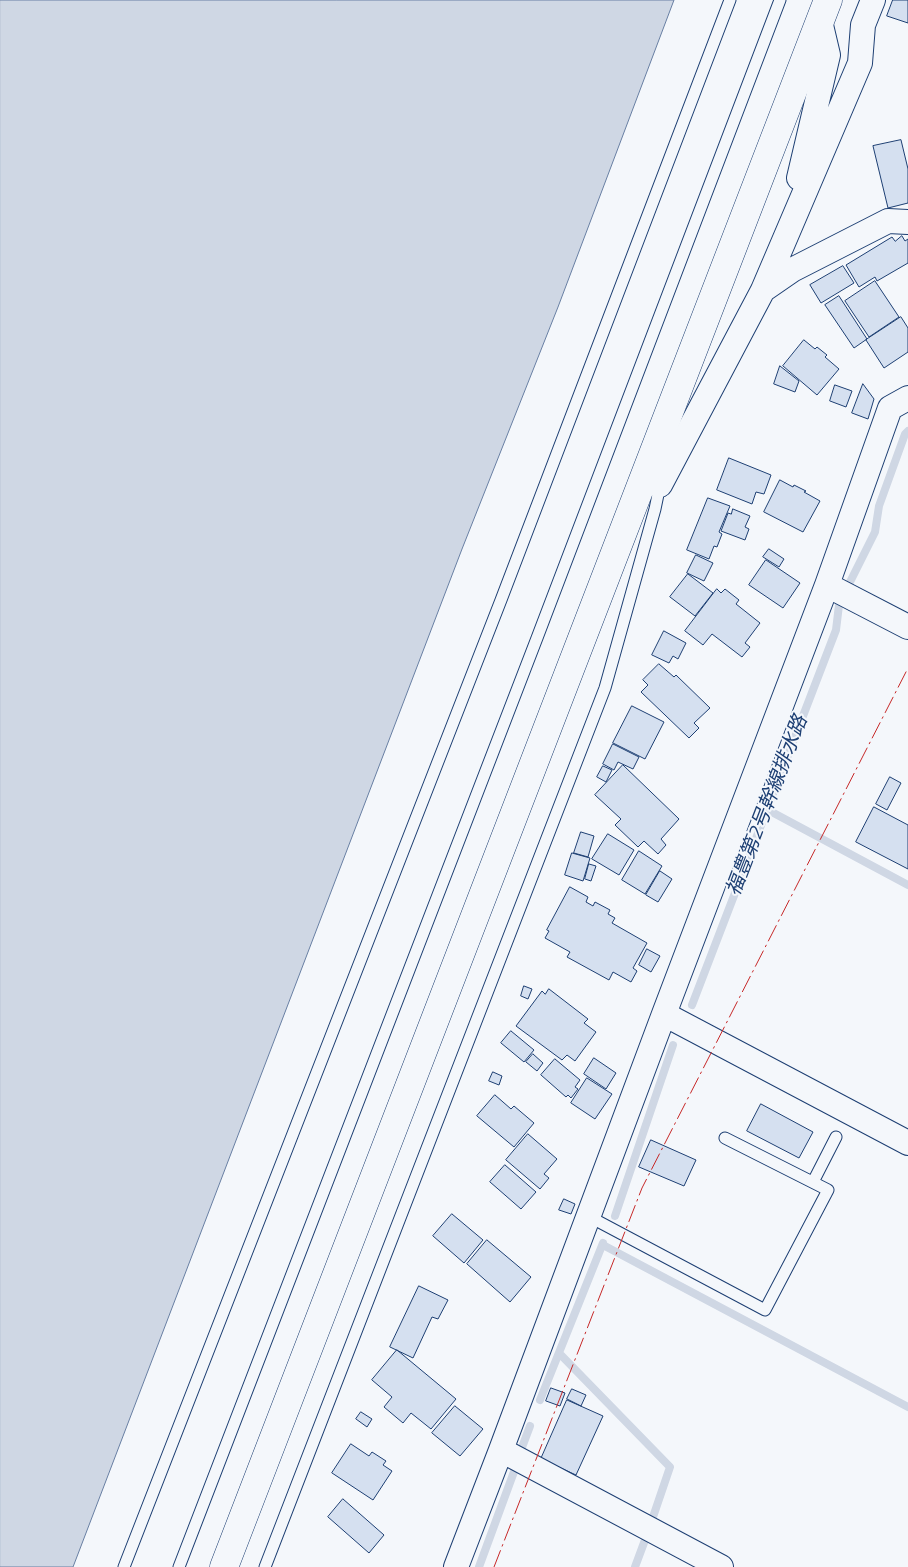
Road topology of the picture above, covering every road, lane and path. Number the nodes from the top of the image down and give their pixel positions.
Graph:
1 (730, 0) edge
2 (780, 0) edge
3 (873, 0) edge
4 (824, 10) edge
5 (908, 222) edge
6 (784, 240) junction
7 (764, 290) junction
8 (908, 398) edge
9 (652, 483) junction
10 (827, 585) junction
11 (908, 627) edge
12 (664, 1014) junction
13 (836, 1137) dead end
14 (725, 1138) dead end
15 (908, 1143) edge
16 (813, 1182) junction
17 (588, 1216) junction
18 (501, 1450) junction
19 (124, 1567) edge
20 (179, 1567) edge
21 (224, 1567) edge
22 (265, 1567) edge
23 (456, 1567) edge
24 (721, 1567) edge

1 - 19 lane
2 - 20 lane
3 - 6 street
4 - 6 street
4 - 9 street
5 - 7 street
6 - 7 street
7 - 9 street
8 - 10 street
9 - 21 street
9 - 22 lane
10 - 11 street
10 - 12 street
12 - 15 street
12 - 17 street
13 - 16 lane
14 - 16 lane
16 - 17 lane
17 - 18 street
18 - 23 street
18 - 24 street

